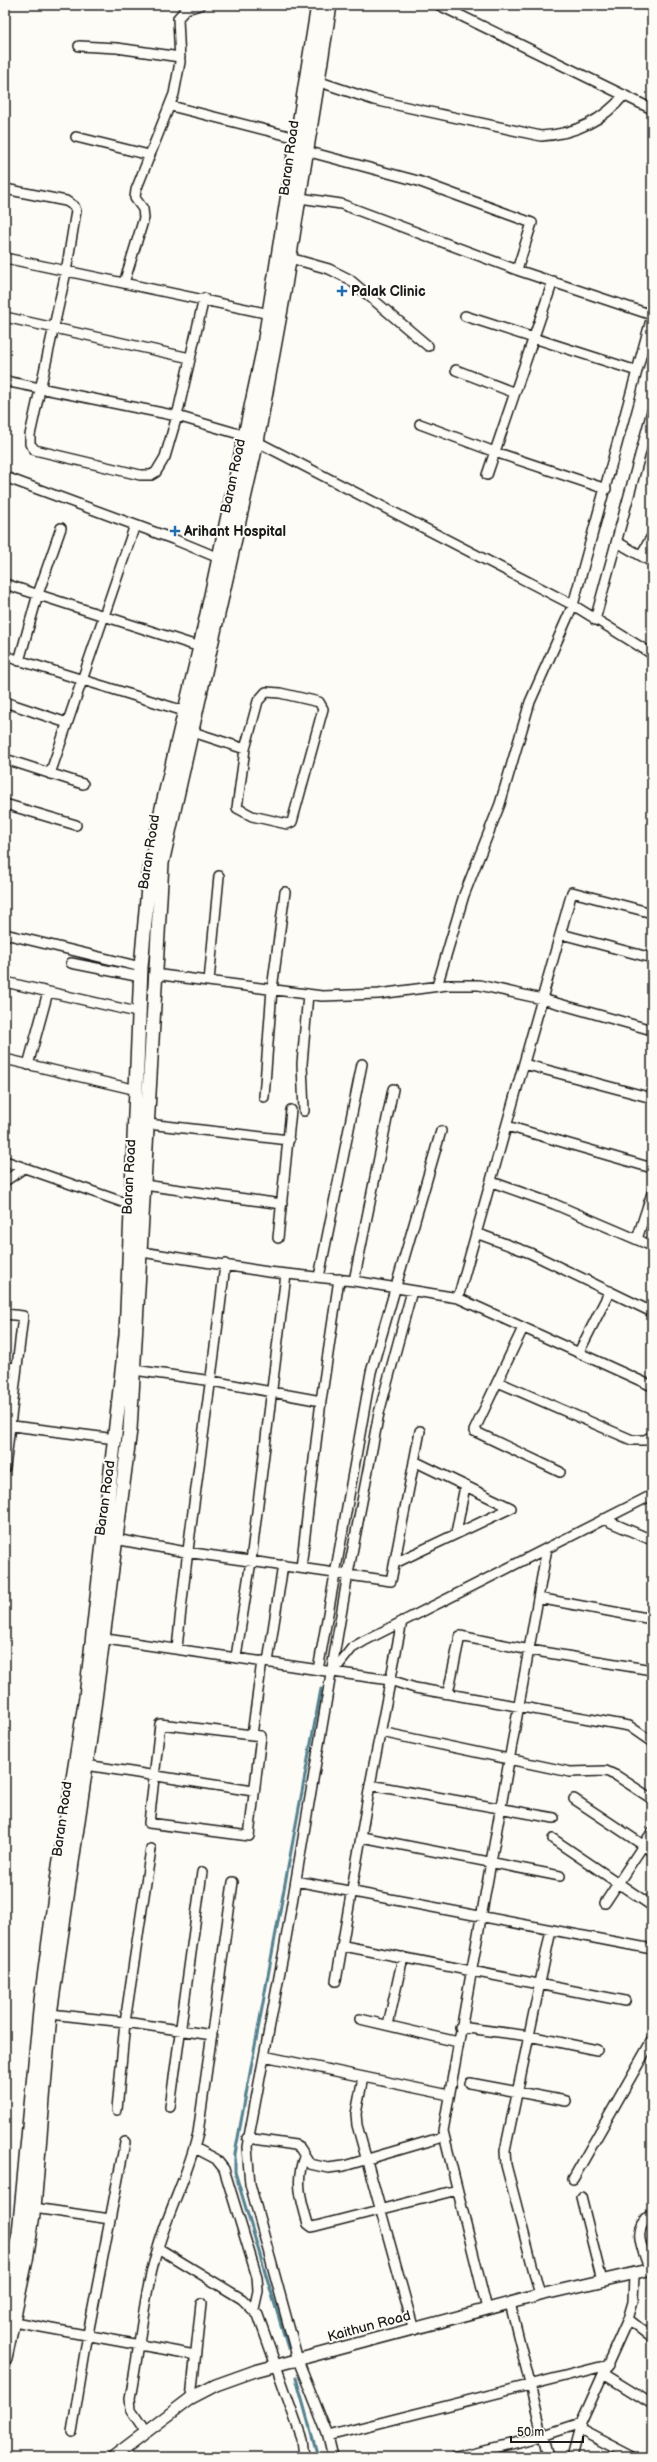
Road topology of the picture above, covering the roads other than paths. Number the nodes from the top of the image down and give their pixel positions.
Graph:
1 (200, 5) edge
2 (318, 5) edge
3 (330, 5) edge
4 (439, 5) edge
5 (79, 46) dead end
6 (180, 57) junction
7 (317, 80) junction
8 (624, 96) junction
9 (171, 106) junction
10 (652, 109) edge
11 (76, 137) dead end
12 (297, 138) junction
13 (306, 151) junction
14 (148, 155) junction
15 (5, 189) edge
16 (300, 198) junction
17 (5, 258) edge
18 (290, 258) junction
19 (517, 270) junction
20 (66, 272) junction
21 (553, 281) junction
22 (124, 283) junction
23 (204, 298) junction
24 (270, 314) junction
25 (465, 316) dead end
26 (652, 316) edge
27 (5, 317) edge
28 (53, 328) junction
29 (534, 337) junction
30 (428, 346) dead end
31 (190, 358) junction
32 (456, 370) dead end
33 (637, 371) junction
34 (5, 381) edge
35 (39, 389) junction
36 (515, 393) junction
37 (652, 411) edge
38 (177, 416) junction
39 (420, 424) dead end
40 (251, 439) junction
41 (495, 452) junction
42 (487, 475) dead end
43 (5, 477) edge
44 (606, 489) junction
45 (135, 525) junction
46 (61, 528) dead end
47 (652, 536) edge
48 (617, 542) junction
49 (641, 555) junction
50 (219, 558) junction
51 (652, 562) edge
52 (5, 584) edge
53 (38, 594) junction
54 (573, 606) junction
55 (103, 616) junction
56 (595, 620) junction
57 (200, 647) junction
58 (652, 654) edge
59 (5, 656) edge
60 (19, 661) junction
61 (83, 679) junction
62 (5, 702) edge
63 (184, 711) junction
64 (67, 723) junction
65 (190, 731) junction
66 (245, 749) junction
67 (5, 759) edge
68 (50, 774) junction
69 (83, 784) dead end
70 (5, 804) edge
71 (76, 825) dead end
72 (219, 876) dead end
73 (285, 892) dead end
74 (652, 913) edge
75 (5, 934) edge
76 (561, 934) junction
77 (652, 958) edge
78 (70, 963) dead end
79 (141, 972) junction
80 (154, 974) junction
81 (209, 981) junction
82 (5, 982) edge
83 (438, 986) junction
84 (272, 989) junction
85 (48, 992) junction
86 (308, 994) junction
87 (542, 999) junction
88 (141, 1013) junction
89 (652, 1030) edge
90 (5, 1059) edge
91 (362, 1064) dead end
92 (524, 1064) junction
93 (28, 1065) junction
94 (393, 1089) dead end
95 (137, 1090) junction
96 (264, 1097) dead end
97 (652, 1098) edge
98 (291, 1110) dead end
99 (304, 1111) dead end
100 (148, 1124) junction
101 (507, 1126) junction
102 (441, 1131) dead end
103 (289, 1140) junction
104 (5, 1161) edge
105 (24, 1168) junction
106 (652, 1168) edge
107 (5, 1181) edge
108 (492, 1182) junction
109 (144, 1185) junction
110 (652, 1193) edge
111 (282, 1204) junction
112 (131, 1205) junction
113 (476, 1233) junction
114 (278, 1238) dead end
115 (637, 1238) junction
116 (652, 1246) edge
117 (142, 1252) junction
118 (225, 1264) junction
119 (286, 1274) junction
120 (319, 1277) junction
121 (338, 1279) junction
122 (354, 1281) junction
123 (395, 1288) junction
124 (412, 1291) junction
125 (610, 1291) junction
126 (458, 1298) junction
127 (652, 1312) edge
128 (5, 1314) edge
129 (523, 1328) junction
130 (579, 1352) junction
131 (5, 1367) edge
132 (16, 1368) junction
133 (134, 1370) junction
134 (212, 1381) junction
135 (498, 1382) junction
136 (652, 1386) edge
137 (273, 1392) junction
138 (321, 1401) junction
139 (7, 1425) edge
140 (420, 1431) dead end
141 (652, 1436) edge
142 (116, 1439) junction
143 (414, 1461) junction
144 (5, 1468) edge
145 (560, 1472) dead end
146 (465, 1486) junction
147 (652, 1496) edge
148 (603, 1519) junction
149 (456, 1533) junction
150 (115, 1539) junction
151 (652, 1540) edge
152 (547, 1548) junction
153 (186, 1552) junction
154 (251, 1561) junction
155 (395, 1563) junction
156 (283, 1565) junction
157 (301, 1568) junction
158 (335, 1572) junction
159 (348, 1574) junction
160 (538, 1598) junction
161 (652, 1619) edge
162 (402, 1621) junction
163 (98, 1638) junction
164 (177, 1649) junction
165 (530, 1650) junction
166 (236, 1658) junction
167 (265, 1662) junction
168 (318, 1670) junction
169 (652, 1670) edge
170 (333, 1672) junction
171 (390, 1680) junction
172 (448, 1693) junction
173 (520, 1706) junction
174 (381, 1732) junction
175 (252, 1735) junction
176 (652, 1742) edge
177 (509, 1760) junction
178 (86, 1765) junction
179 (153, 1775) junction
180 (370, 1784) junction
181 (253, 1791) junction
182 (574, 1799) dead end
183 (652, 1799) edge
184 (500, 1809) junction
185 (554, 1818) dead end
186 (652, 1832) edge
187 (362, 1838) junction
188 (553, 1839) dead end
189 (643, 1845) junction
190 (152, 1849) dead end
191 (652, 1851) edge
192 (490, 1862) junction
193 (202, 1872) dead end
194 (560, 1876) dead end
195 (296, 1881) junction
196 (233, 1882) dead end
197 (618, 1883) junction
198 (352, 1892) junction
199 (605, 1903) dead end
200 (652, 1906) edge
201 (481, 1916) junction
202 (550, 1930) junction
203 (344, 1946) junction
204 (652, 1949) edge
205 (403, 1957) junction
206 (471, 1971) junction
207 (336, 1981) dead end
208 (540, 1983) junction
209 (625, 2001) dead end
210 (50, 2014) junction
211 (360, 2018) dead end
212 (125, 2022) junction
213 (388, 2025) junction
214 (460, 2028) junction
215 (180, 2030) junction
216 (212, 2035) junction
217 (529, 2036) junction
218 (652, 2040) edge
219 (458, 2042) junction
220 (597, 2050) dead end
221 (264, 2056) junction
222 (363, 2076) junction
223 (470, 2083) dead end
224 (519, 2091) junction
225 (449, 2095) junction
226 (566, 2101) dead end
227 (170, 2107) dead end
228 (117, 2110) dead end
229 (36, 2111) junction
230 (443, 2137) junction
231 (247, 2138) junction
232 (125, 2142) dead end
233 (195, 2148) junction
234 (304, 2157) junction
235 (365, 2160) junction
236 (573, 2179) dead end
237 (456, 2190) junction
238 (581, 2197) dead end
239 (34, 2208) junction
240 (380, 2211) junction
241 (652, 2214) edge
242 (110, 2219) junction
243 (158, 2248) junction
244 (651, 2269) edge
245 (634, 2274) junction
246 (602, 2281) junction
247 (540, 2295) junction
248 (510, 2303) junction
249 (201, 2304) dead end
250 (5, 2305) edge
251 (254, 2309) junction
252 (487, 2309) junction
253 (628, 2320) junction
254 (14, 2322) junction
255 (414, 2330) junction
256 (88, 2334) junction
257 (652, 2338) edge
258 (140, 2343) junction
259 (195, 2355) junction
260 (5, 2358) edge
261 (298, 2360) junction
262 (276, 2364) junction
263 (608, 2365) junction
264 (604, 2375) junction
265 (532, 2384) junction
266 (191, 2398) junction
267 (652, 2404) edge
268 (580, 2426) junction
269 (145, 2431) junction
270 (72, 2432) dead end
271 (544, 2435) junction
272 (328, 2436) junction
273 (113, 2457) edge
274 (304, 2457) edge
275 (333, 2457) edge
276 (455, 2457) edge
277 (548, 2457) edge
278 (572, 2457) edge
279 (633, 2457) edge

1 - 6 street
2 - 12 main road, Baran Road
3 - 7 main road, Baran Road
4 - 8 street
5 - 6 street
6 - 9 street
7 - 8 street
7 - 13 main road, Baran Road
8 - 10 street
9 - 12 street
9 - 14 street
11 - 14 street
12 - 24 main road, Baran Road
13 - 16 main road, Baran Road
13 - 19 street
14 - 22 street
15 - 20 street
16 - 18 main road, Baran Road
16 - 19 street
17 - 20 street
18 - 30 street
18 - 40 main road, Baran Road
19 - 21 street
20 - 22 street
20 - 28 street
21 - 26 street
21 - 29 street
22 - 23 street
23 - 24 street
23 - 31 street
24 - 40 main road, Baran Road
25 - 29 street
26 - 33 street
27 - 28 street
28 - 31 street
28 - 35 street
29 - 33 street
29 - 36 street
31 - 38 street
32 - 36 street
33 - 44 street
34 - 35 street
35 - 38 street
35 - 38 street
36 - 41 street
37 - 48 street
38 - 40 street
39 - 41 street
40 - 50 main road, Baran Road
40 - 54 street
40 - 65 main road, Baran Road
41 - 42 street
41 - 44 street
43 - 45 street
44 - 54 street
45 - 50 street
45 - 55 street
46 - 53 street
47 - 49 street
48 - 49 street
48 - 56 street
49 - 51 street
50 - 57 main road, Baran Road
52 - 53 street
53 - 55 street
53 - 60 street
54 - 56 street
54 - 83 street
55 - 57 street
55 - 61 street
56 - 58 street
57 - 63 main road, Baran Road
59 - 60 street
60 - 61 street
61 - 63 street
61 - 64 street
62 - 64 street
63 - 79 main road, Baran Road
64 - 68 street
65 - 66 street
65 - 80 main road, Baran Road
66 - 66 street
67 - 68 street
68 - 69 street
70 - 71 street
72 - 81 street
73 - 84 street
74 - 76 street
75 - 79 street
76 - 77 street
76 - 87 street
78 - 79 street
79 - 88 main road, Baran Road
80 - 81 street
80 - 100 main road, Baran Road
81 - 84 street
82 - 85 street
83 - 86 street
83 - 87 street
84 - 86 street
84 - 96 street
85 - 88 street
85 - 93 street
86 - 99 street
87 - 89 street
87 - 92 street
88 - 95 main road, Baran Road
90 - 93 street
91 - 120 street
92 - 97 street
92 - 101 street
93 - 95 street
94 - 122 street
95 - 112 main road, Baran Road
98 - 103 street
100 - 103 street
100 - 109 main road, Baran Road
101 - 106 street
101 - 108 street
102 - 123 street
103 - 111 street
104 - 105 street
105 - 107 street
105 - 112 street
108 - 113 street
108 - 115 street
109 - 111 street
109 - 117 main road, Baran Road
110 - 115 street
111 - 114 street
112 - 142 main road, Baran Road
113 - 125 street
113 - 126 street
115 - 116 street
117 - 118 street
117 - 133 main road, Baran Road
118 - 119 street
118 - 134 street
119 - 120 street
119 - 137 street
120 - 121 street
121 - 122 street
121 - 138 street
122 - 123 street
123 - 124 street
123 - 158 street
124 - 126 street
124 - 159 street
125 - 127 street
125 - 130 street
126 - 129 street
128 - 132 street
129 - 130 street
129 - 135 street
130 - 136 street
131 - 132 street
132 - 139 street
133 - 134 street
133 - 150 main road, Baran Road
134 - 137 street
134 - 153 street
135 - 141 street
135 - 145 street
137 - 138 street
137 - 154 street
138 - 157 street
139 - 142 street
139 - 144 street
140 - 143 street
142 - 163 main road, Baran Road
143 - 146 street
143 - 155 street
146 - 149 street
146 - 149 street
147 - 148 street
148 - 151 street
148 - 152 street
149 - 155 street
150 - 153 street
150 - 163 main road, Baran Road
152 - 160 street
152 - 162 street
153 - 154 street
153 - 164 street
154 - 156 street
154 - 166 street
155 - 159 street
156 - 157 street
156 - 167 street
157 - 158 street
158 - 159 street
158 - 168 street
159 - 170 street
160 - 161 street
160 - 165 street
162 - 170 street
162 - 171 street
163 - 164 street
163 - 178 main road, Baran Road
163 - 229 main road, Baran Road
164 - 166 street
165 - 169 street
165 - 172 street
165 - 173 street
166 - 167 street
167 - 168 street
167 - 175 street
168 - 170 street
170 - 171 street
170 - 195 street
171 - 172 street
171 - 174 street
172 - 173 street
173 - 176 street
173 - 177 street
174 - 177 street
174 - 180 street
175 - 179 street
175 - 181 street
177 - 183 street
177 - 184 street
178 - 179 street
178 - 210 main road, Baran Road
179 - 181 street
179 - 181 street
180 - 184 street
180 - 187 street
182 - 189 street
184 - 185 street
184 - 192 street
186 - 189 street
187 - 192 street
187 - 198 street
188 - 197 street
189 - 191 street
189 - 197 street
190 - 212 street
192 - 194 street
192 - 201 street
193 - 215 street
195 - 198 street
195 - 221 street
196 - 216 street
197 - 199 street
197 - 200 street
198 - 201 street
198 - 203 street
201 - 202 street
201 - 206 street
202 - 204 street
202 - 208 street
203 - 205 street
203 - 207 street
205 - 206 street
205 - 213 street
206 - 208 street
206 - 214 street
208 - 209 street
208 - 217 street
210 - 212 street
210 - 229 main road, Baran Road
211 - 213 street
212 - 215 street
212 - 228 street
213 - 219 street
214 - 217 street
214 - 219 street
215 - 216 street
215 - 227 street
216 - 233 street
217 - 220 street
217 - 224 street
218 - 236 street
219 - 225 street
221 - 222 street
221 - 231 street
222 - 225 street
222 - 235 street
223 - 224 street
224 - 226 street
224 - 247 street
225 - 230 street
229 - 239 main road, Baran Road
229 - 250 main road, Baran Road
230 - 235 street
230 - 237 street
231 - 234 street
231 - 261 street
232 - 242 street
233 - 243 street
233 - 251 street
234 - 235 street
234 - 240 street
235 - 240 street
237 - 240 street
237 - 252 street
238 - 246 street
239 - 242 street
239 - 254 main road, Baran Road
240 - 255 street
241 - 244 street
242 - 256 street
243 - 251 street
243 - 258 street
244 - 245 street, Kaithun Road
245 - 246 street, Kaithun Road
245 - 253 street
246 - 247 street, Kaithun Road
247 - 248 street, Kaithun Road
248 - 252 street, Kaithun Road
248 - 265 street
249 - 259 street
251 - 262 street
252 - 255 street, Kaithun Road
253 - 257 street
253 - 263 street
254 - 256 street
254 - 260 main road, Baran Road
255 - 261 street, Kaithun Road
256 - 258 street
256 - 270 street
258 - 259 street
258 - 269 street
259 - 266 street
261 - 262 street, Kaithun Road
261 - 272 street
262 - 266 street, Kaithun Road
262 - 274 street
263 - 264 street
263 - 265 street
264 - 267 street
264 - 268 street
265 - 271 street
265 - 272 street
266 - 269 street, Kaithun Road
268 - 271 street
268 - 278 street
268 - 279 street
269 - 273 street, Kaithun Road
271 - 276 street
271 - 277 street
272 - 275 street

